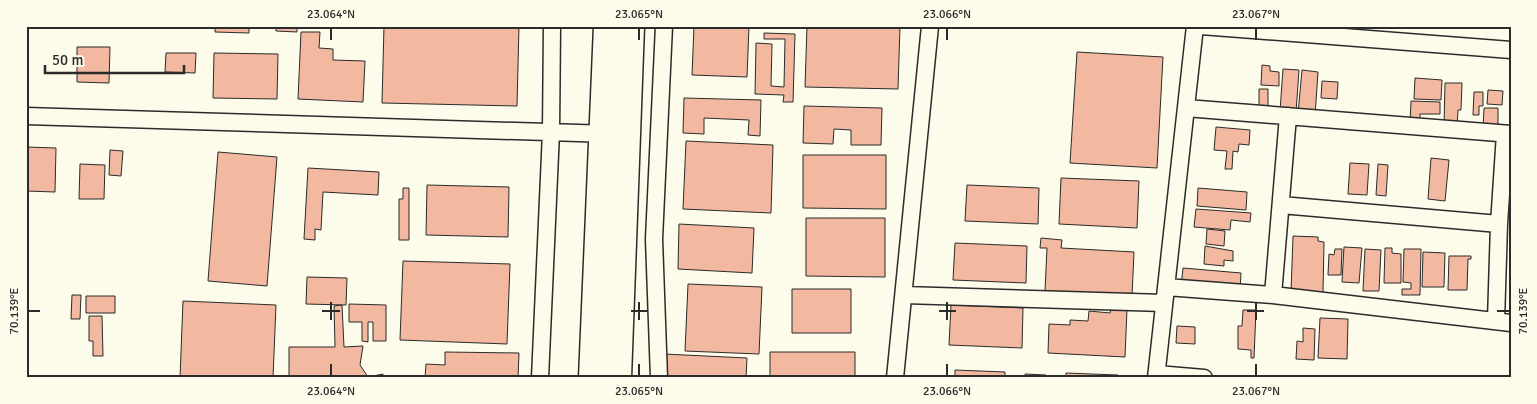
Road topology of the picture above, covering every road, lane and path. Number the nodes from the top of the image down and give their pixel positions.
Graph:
1 (552, 26) edge
2 (607, 26) edge
3 (631, 26) edge
4 (664, 26) edge
5 (930, 26) edge
6 (1194, 26) edge
7 (1201, 26) edge
8 (1511, 50) edge
9 (1186, 108) junction
10 (26, 116) edge
11 (1288, 116) junction
12 (550, 132) junction
13 (615, 134) junction
14 (1508, 134) edge
15 (1280, 205) junction
16 (1499, 224) junction
17 (1165, 295) junction
18 (1274, 295) junction
19 (904, 296) junction
20 (1504, 322) edge
21 (1156, 376) edge
22 (540, 378) edge
23 (592, 378) edge
24 (618, 378) edge
25 (659, 378) edge
26 (896, 378) edge
27 (1204, 378) edge

1 - 12 street
2 - 13 main road
3 - 13 main road
4 - 25 street
5 - 19 street
6 - 9 street
7 - 8 street
9 - 11 street
9 - 17 street
10 - 12 street
11 - 14 street
11 - 15 street
12 - 13 street
12 - 22 street
13 - 23 main road
13 - 24 main road
14 - 16 street
15 - 16 street
15 - 18 street
16 - 20 street
17 - 18 street
17 - 19 street
17 - 21 street
18 - 20 street
19 - 26 street
21 - 27 street

